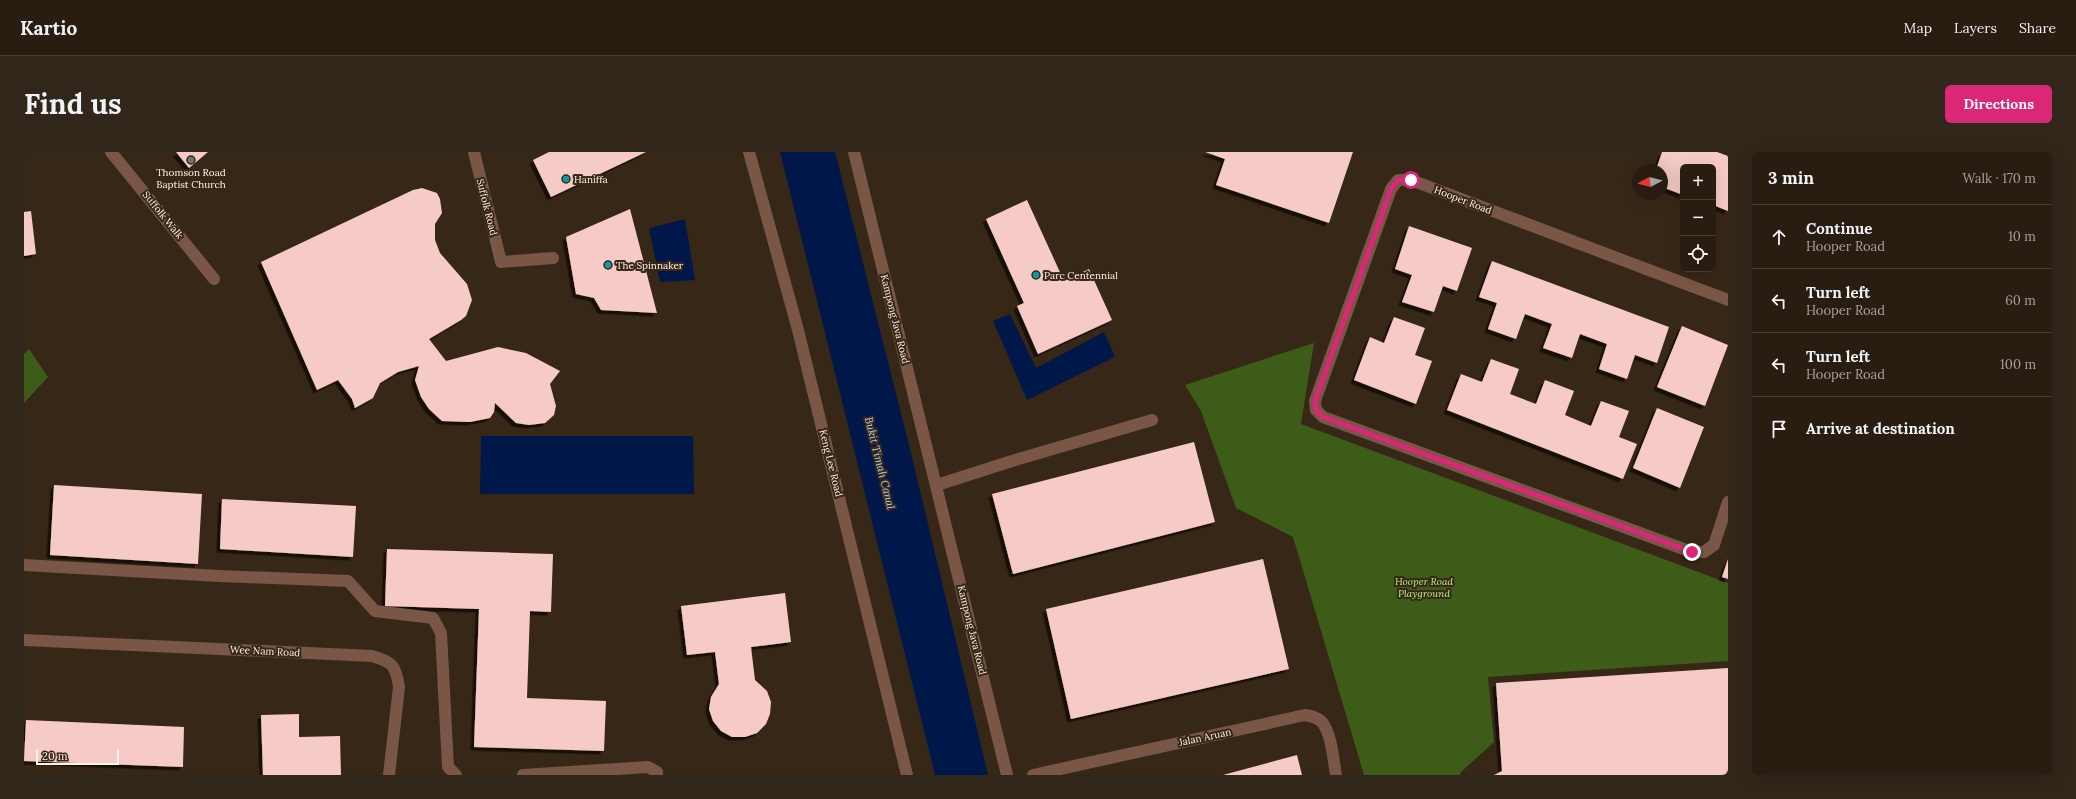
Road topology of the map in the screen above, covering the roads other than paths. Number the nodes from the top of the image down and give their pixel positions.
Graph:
1 (111, 152) edge
2 (474, 152) edge
3 (750, 152) edge
4 (854, 152) edge
5 (553, 258) dead end
6 (214, 279) dead end
7 (1728, 300) edge
8 (1152, 420) dead end
9 (937, 485) junction
10 (1728, 502) edge
11 (24, 565) edge
12 (24, 640) edge
13 (389, 775) edge
14 (456, 775) edge
15 (523, 775) edge
16 (658, 775) edge
17 (907, 775) edge
18 (1007, 775) edge
19 (1034, 775) edge
20 (1336, 775) edge

1 - 6 street, Suffolk Walk
2 - 5 street, Suffolk Road
3 - 17 street, Keng Lee Road
4 - 9 street, Kampong Java Road
7 - 10 street, Hooper Road
8 - 9 street
9 - 18 street, Kampong Java Road
11 - 14 street
12 - 13 street, Wee Nam Road
15 - 16 street
19 - 20 street, Jalan Aruan

